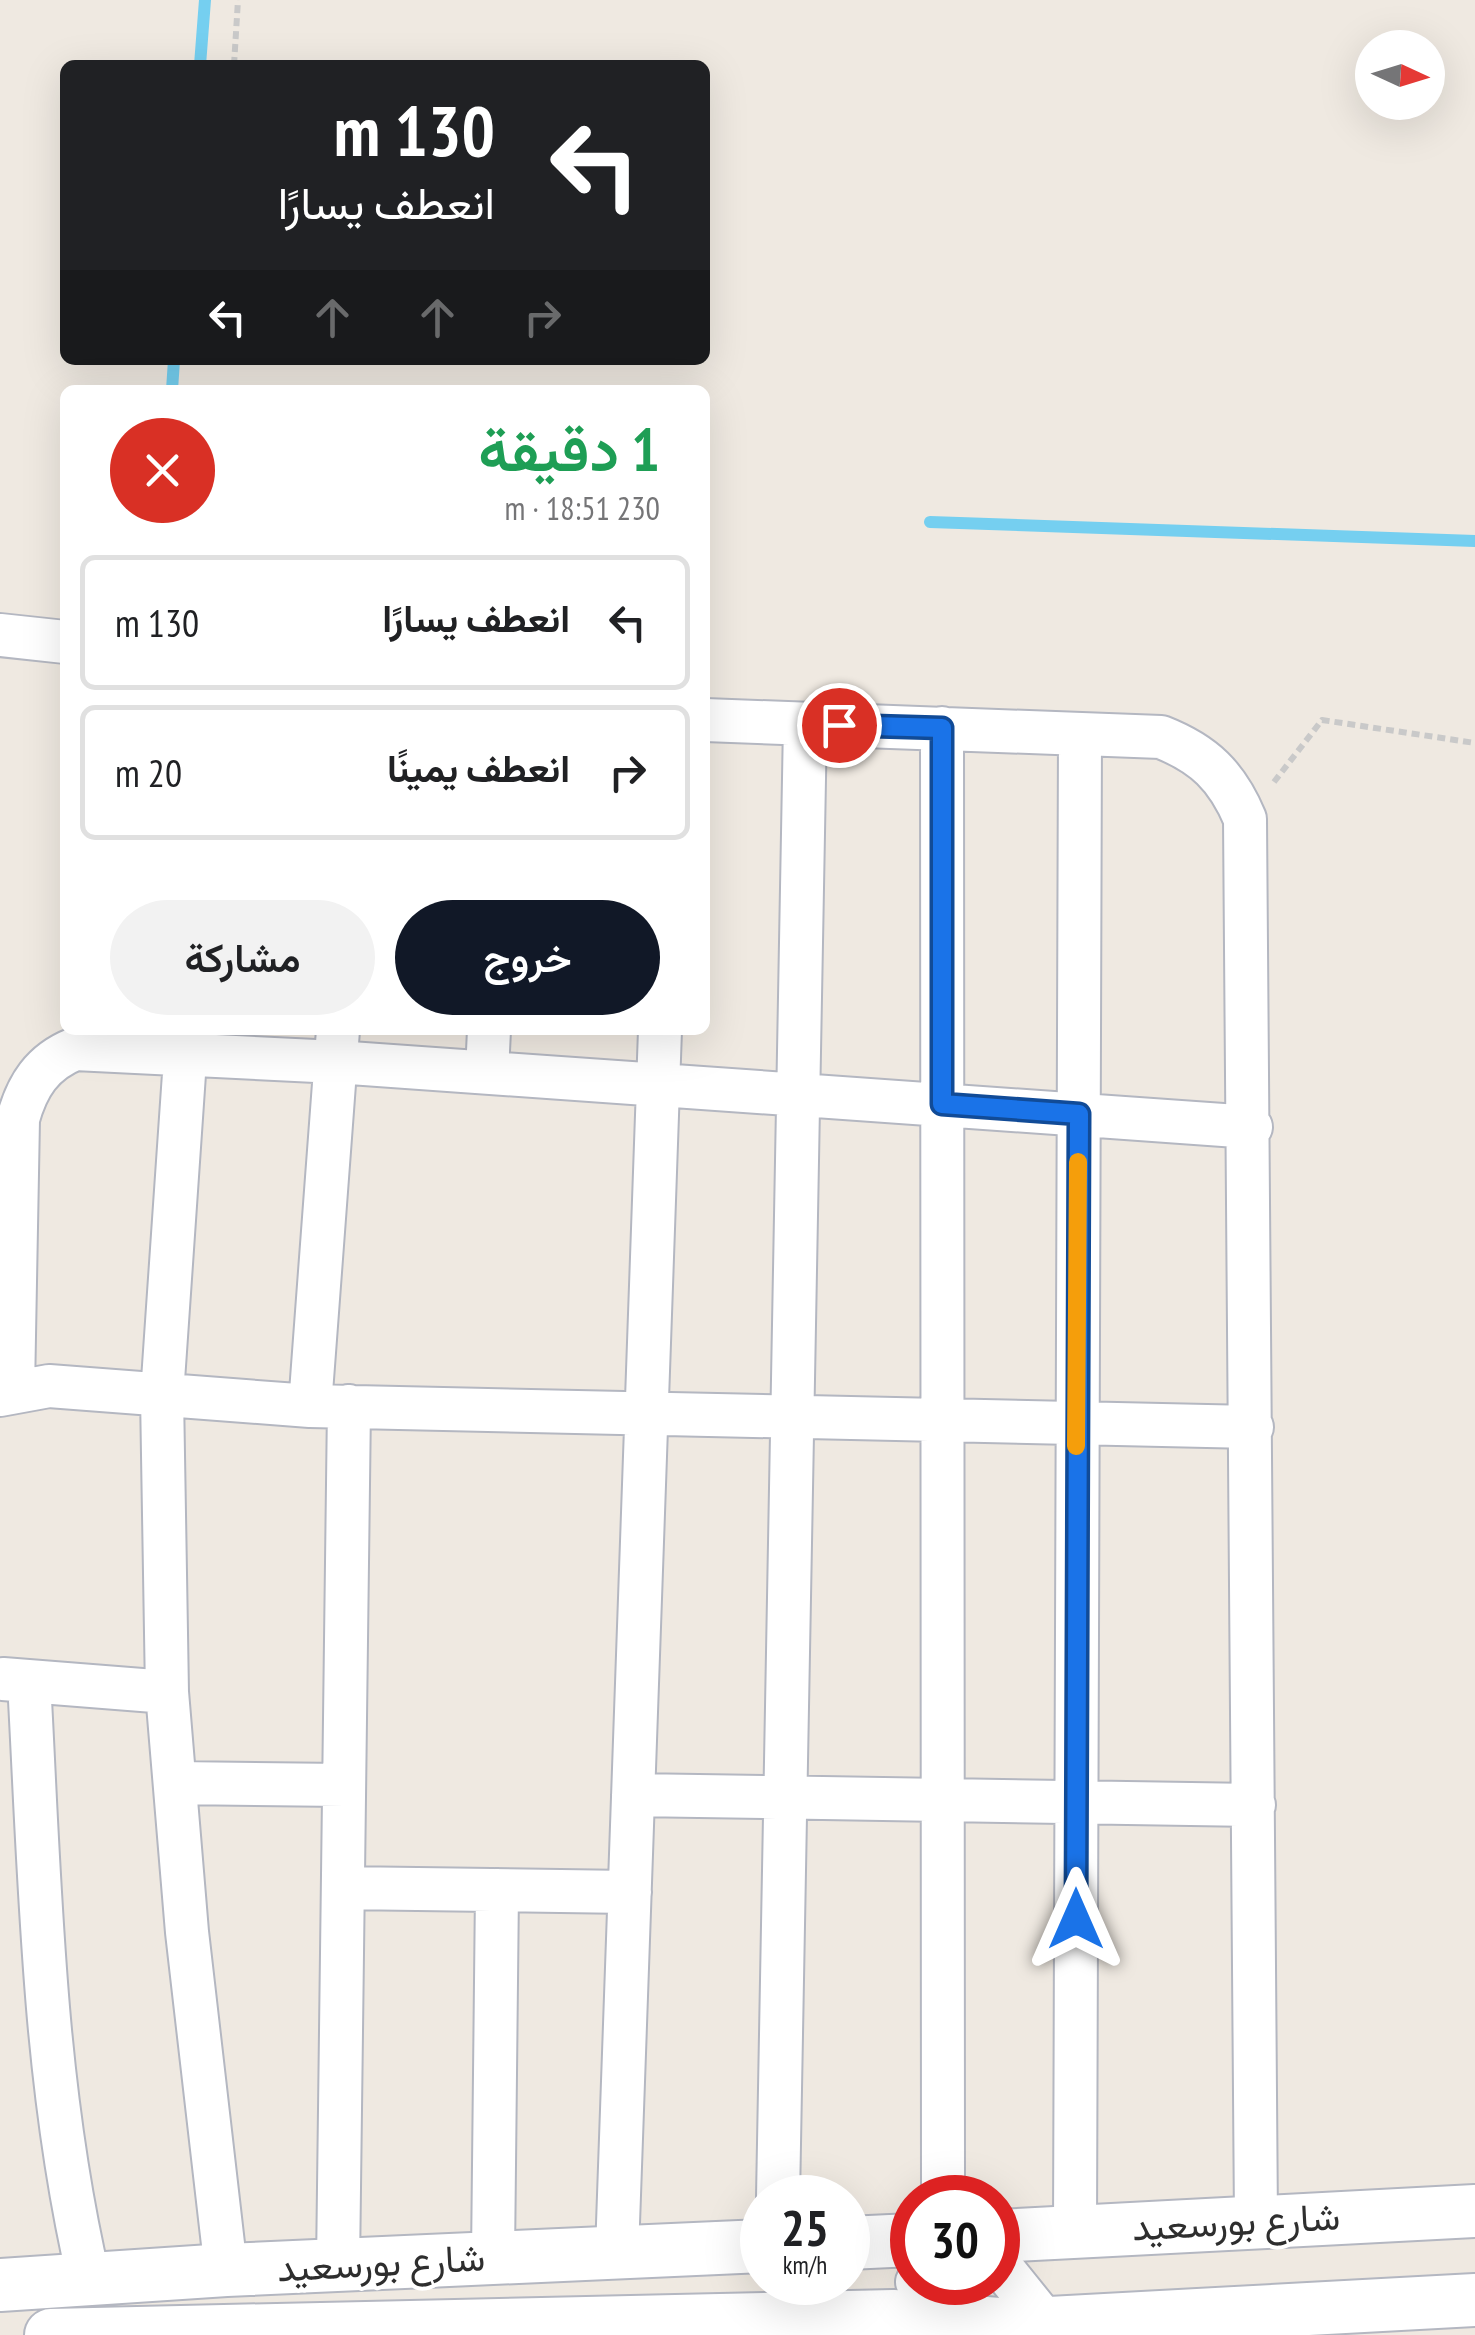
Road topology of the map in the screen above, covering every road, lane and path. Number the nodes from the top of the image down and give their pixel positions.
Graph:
1 (238, 0) edge
2 (234, 60) edge
3 (0, 634) edge
4 (60, 641) edge
5 (710, 720) edge
6 (805, 724) junction
7 (942, 728) junction
8 (1080, 734) junction
9 (1475, 742) edge
10 (1245, 819) junction
11 (660, 1035) edge
12 (185, 1041) edge
13 (337, 1046) edge
14 (488, 1051) edge
15 (658, 1083) junction
16 (798, 1093) junction
17 (942, 1104) junction
18 (1079, 1114) junction
19 (9, 1119) edge
20 (1251, 1126) junction
21 (6, 1393) edge
22 (162, 1394) junction
23 (330, 1406) junction
24 (647, 1414) junction
25 (792, 1418) junction
26 (942, 1420) junction
27 (1076, 1423) junction
28 (1252, 1426) junction
29 (14, 1680) edge
30 (167, 1692) junction
31 (175, 1783) junction
32 (344, 1785) junction
33 (634, 1795) junction
34 (785, 1797) junction
35 (943, 1800) junction
36 (1076, 1802) junction
37 (1254, 1804) junction
38 (343, 1888) junction
39 (497, 1890) junction
40 (630, 1892) junction
41 (778, 2175) edge
42 (943, 2175) edge
43 (1475, 2211) edge
44 (1256, 2221) junction
45 (1075, 2231) junction
46 (1020, 2235) edge
47 (740, 2247) edge
48 (617, 2252) junction
49 (494, 2257) junction
50 (338, 2266) junction
51 (226, 2270) junction
52 (89, 2280) junction
53 (0, 2285) edge
54 (1020, 2290) edge
55 (890, 2293) edge
56 (1475, 2300) edge
57 (952, 2305) edge
58 (847, 2326) edge
59 (1051, 2329) edge
60 (52, 2335) edge

1 - 2 path
3 - 4 street
5 - 6 street
6 - 7 street
6 - 16 street
7 - 8 street
7 - 17 street
8 - 10 street
8 - 18 street
9 - 10 path
10 - 20 street
11 - 15 street
12 - 13 street
12 - 19 street
12 - 22 street
13 - 14 street
13 - 23 street
14 - 15 street
15 - 16 street
15 - 24 street
16 - 17 street
16 - 25 street
17 - 18 street
17 - 26 street
18 - 20 street
18 - 27 street
19 - 21 street
20 - 28 street
21 - 22 street
22 - 23 street
22 - 30 street
23 - 24 street
23 - 32 street
24 - 25 street
24 - 33 street
25 - 26 street
25 - 34 street
26 - 27 street
26 - 35 street
27 - 28 street
27 - 36 street
28 - 37 street
29 - 30 street
29 - 52 street
30 - 31 street
31 - 32 street
31 - 51 street
32 - 38 street
33 - 34 street
33 - 40 street
34 - 35 street
34 - 41 street
35 - 36 street
35 - 42 street
36 - 37 street
36 - 45 street
37 - 44 street
38 - 39 street
38 - 50 street
39 - 40 street
39 - 49 street
40 - 48 street
43 - 44 street, شارع بورسعيد
44 - 45 street, شارع بورسعيد
45 - 46 street, شارع بورسعيد
47 - 48 street, شارع بورسعيد
48 - 49 street, شارع بورسعيد
49 - 50 street, شارع بورسعيد
50 - 51 street, شارع بورسعيد
51 - 52 street, شارع بورسعيد
52 - 53 street, شارع بورسعيد
54 - 59 street
55 - 58 street, شارع بورسعيد
56 - 59 street, شارع بورسعيد
57 - 59 street, شارع بورسعيد
58 - 60 street, شارع بورسعيد

